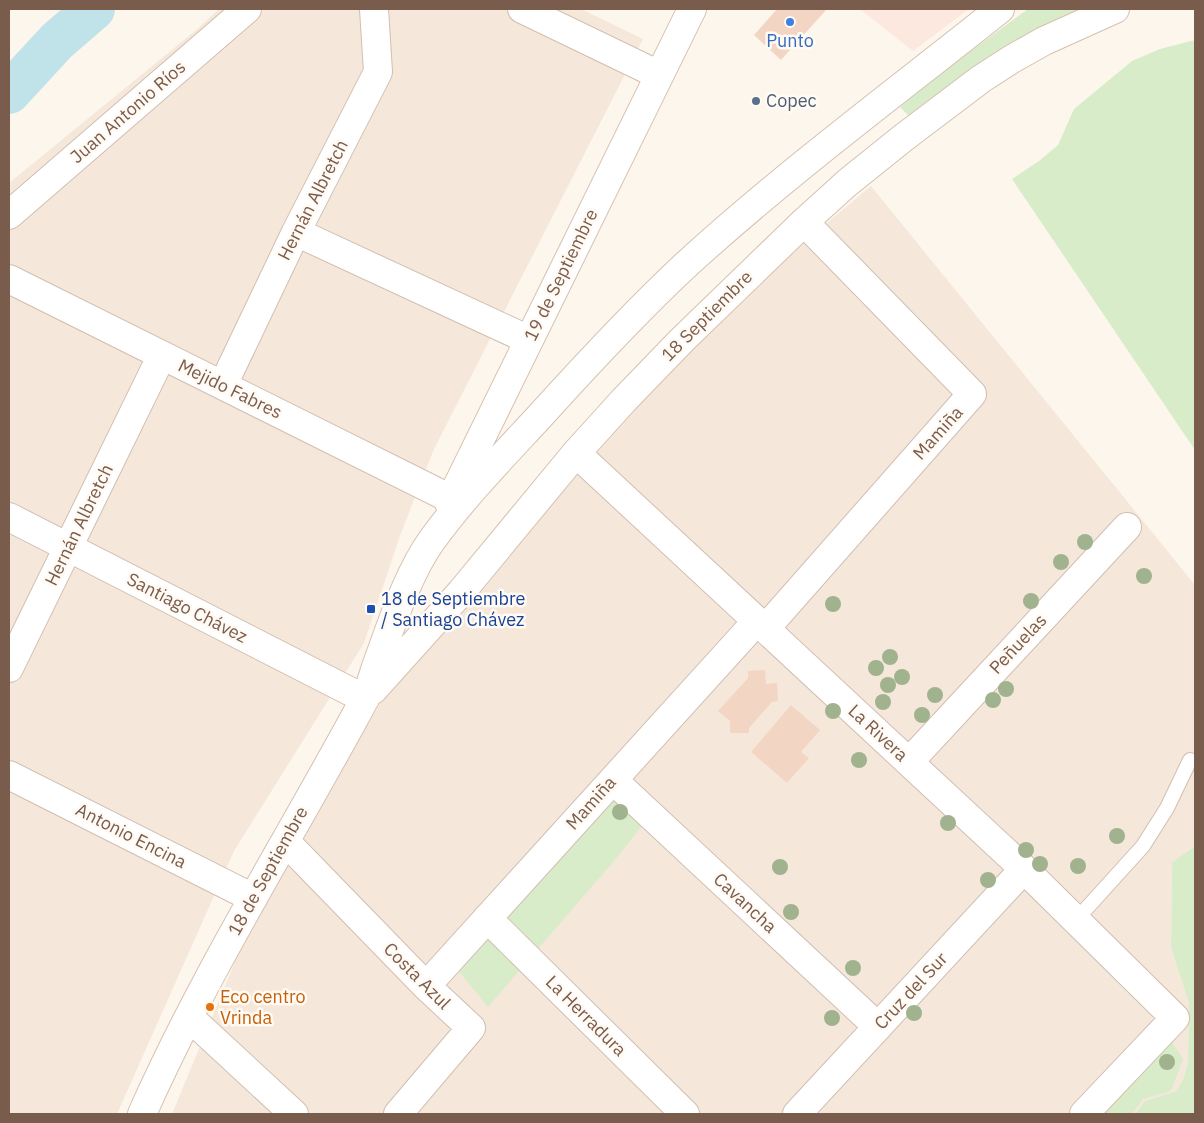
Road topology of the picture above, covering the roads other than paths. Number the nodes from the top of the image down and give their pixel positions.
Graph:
1 (248, 9) edge
2 (374, 9) edge
3 (522, 9) edge
4 (692, 9) edge
5 (1000, 9) edge
6 (1115, 9) edge
7 (660, 75) junction
8 (9, 215) edge
9 (804, 222) junction
10 (296, 232) junction
11 (9, 279) edge
12 (529, 340) junction
13 (162, 355) junction
14 (223, 385) junction
15 (576, 453) junction
16 (451, 499) junction
17 (9, 517) edge
18 (1127, 527) dead end
19 (430, 542) junction
20 (68, 547) junction
21 (761, 625) junction
22 (9, 668) edge
23 (365, 699) junction
24 (1190, 760) dead end
25 (909, 762) junction
26 (10, 778) edge
27 (613, 780) junction
28 (286, 842) junction
29 (1024, 868) junction
30 (253, 898) junction
31 (487, 918) junction
32 (1076, 920) junction
33 (426, 986) junction
34 (189, 1018) junction
35 (878, 1027) junction
36 (142, 1114) edge
37 (294, 1114) edge
38 (398, 1114) edge
39 (685, 1114) edge
40 (797, 1114) edge
41 (1084, 1114) edge

1 - 8 street, Juan Antonio Ríos
2 - 10 street, Hernán Albretch
3 - 7 street
4 - 7 street, 19 de Septiembre
5 - 19 street
6 - 9 street, 18 Septiembre
7 - 12 street, 19 de Septiembre
9 - 15 street, 18 Septiembre
9 - 21 street, Mamiña
10 - 12 street
10 - 14 street, Hernán Albretch
11 - 13 street, Mejido Fabres
12 - 16 street, 19 de Septiembre
13 - 14 street, Mejido Fabres
13 - 20 street, Hernán Albretch
14 - 16 street, Mejido Fabres
15 - 21 street, La Rivera
15 - 23 street, 18 Septiembre
16 - 19 street, 19 de Septiembre
17 - 20 street, Santiago Chávez
18 - 25 street, Peñuelas
19 - 23 street, 18 de Septiembre
20 - 22 street, Hernán Albretch
20 - 23 street, Santiago Chávez
21 - 25 street, La Rivera
21 - 27 street, Mamiña
23 - 28 street, 18 de Septiembre
24 - 32 lane
25 - 29 street, La Rivera
26 - 30 street, Antonio Encina
27 - 31 street, Mamiña
27 - 35 street, Cavancha
28 - 30 street, 18 de Septiembre
28 - 33 street, Costa Azul
29 - 32 street, La Rivera
29 - 35 street, Cruz del Sur
30 - 34 street, 18 de Septiembre
31 - 33 street, Mamiña
31 - 39 street, La Herradura
32 - 41 street, La Rivera
33 - 38 street, Costa Azul
34 - 36 street, 18 de Septiembre
34 - 37 street
35 - 40 street, Cruz del Sur

